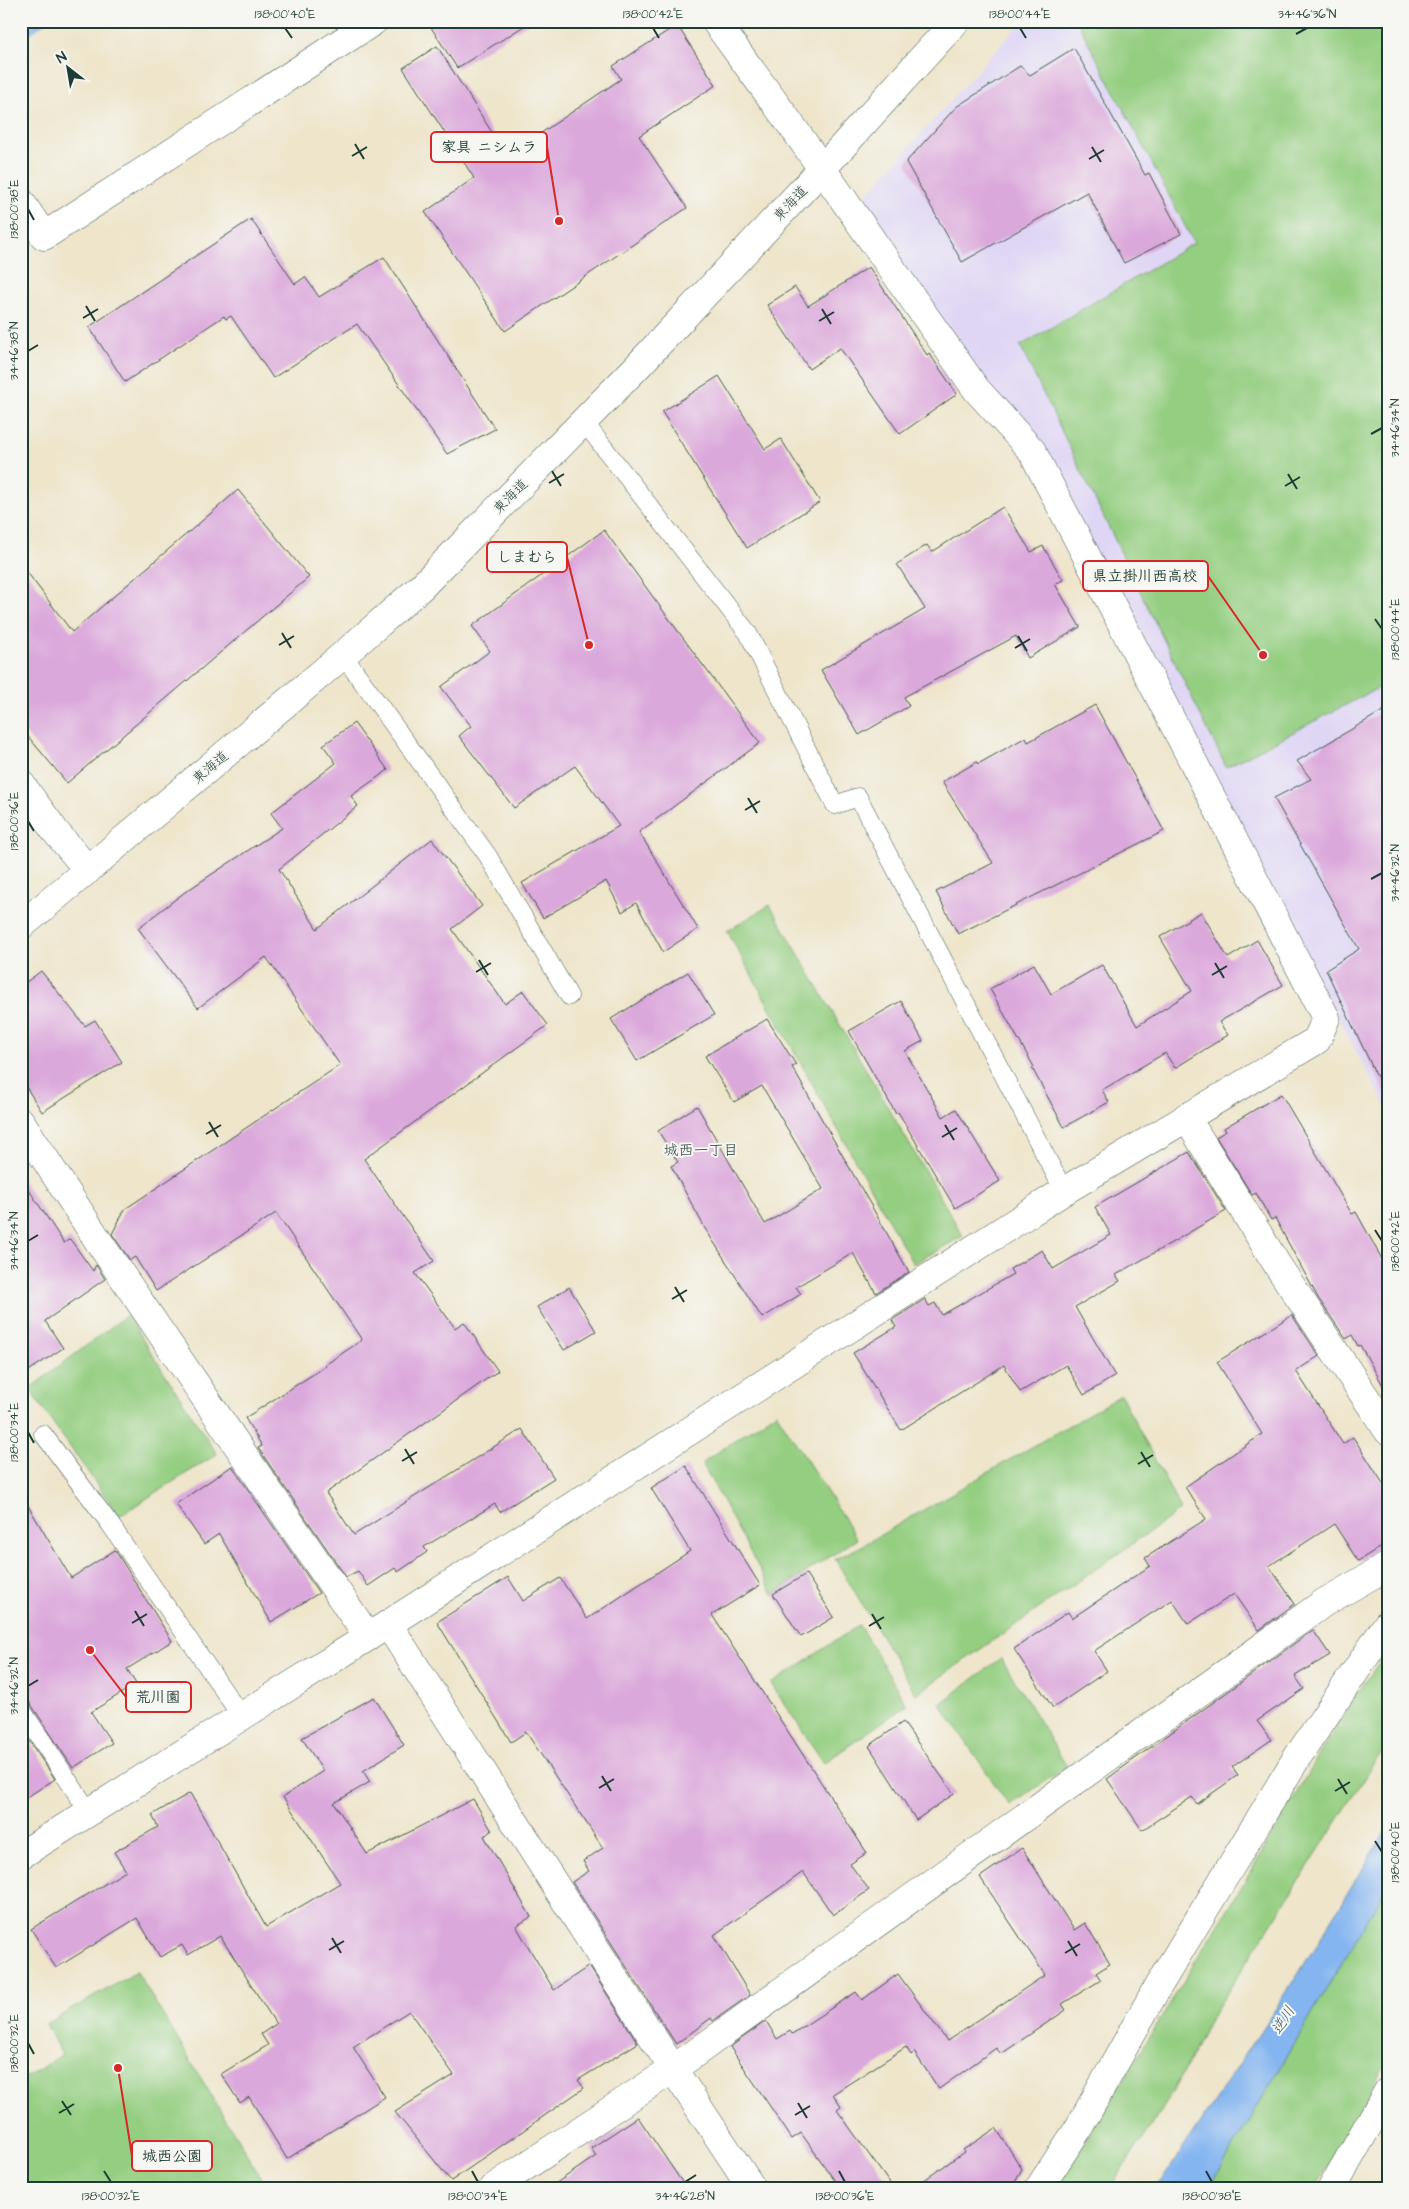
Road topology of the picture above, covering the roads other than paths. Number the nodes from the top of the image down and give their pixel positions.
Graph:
1 (374, 21) edge
2 (715, 21) edge
3 (956, 21) edge
4 (822, 169) junction
5 (21, 202) edge
6 (584, 422) junction
7 (343, 655) junction
8 (21, 784) edge
9 (88, 870) junction
10 (21, 926) edge
11 (569, 996) dead end
12 (1186, 1117) junction
13 (21, 1122) edge
14 (1064, 1192) junction
15 (1388, 1431) edge
16 (43, 1434) dead end
17 (1388, 1566) edge
18 (1388, 1624) edge
19 (378, 1630) junction
20 (21, 1709) edge
21 (241, 1716) junction
22 (89, 1812) junction
23 (21, 1855) edge
24 (673, 2069) junction
25 (1388, 2091) edge
26 (493, 2188) edge
27 (752, 2188) edge
28 (1039, 2188) edge
29 (1332, 2188) edge

1 - 5 street
2 - 4 street
3 - 4 street, 東海道
4 - 6 street, 東海道
4 - 12 street
6 - 7 street, 東海道
6 - 14 lane
7 - 9 street, 東海道
7 - 11 lane
8 - 9 street
9 - 10 street, 東海道
12 - 14 street
12 - 15 street
13 - 19 street
14 - 19 street
16 - 21 lane
17 - 24 street
18 - 28 street
19 - 21 street
19 - 24 street
20 - 22 lane
21 - 22 street
22 - 23 street
24 - 26 street
24 - 27 street
25 - 29 street

